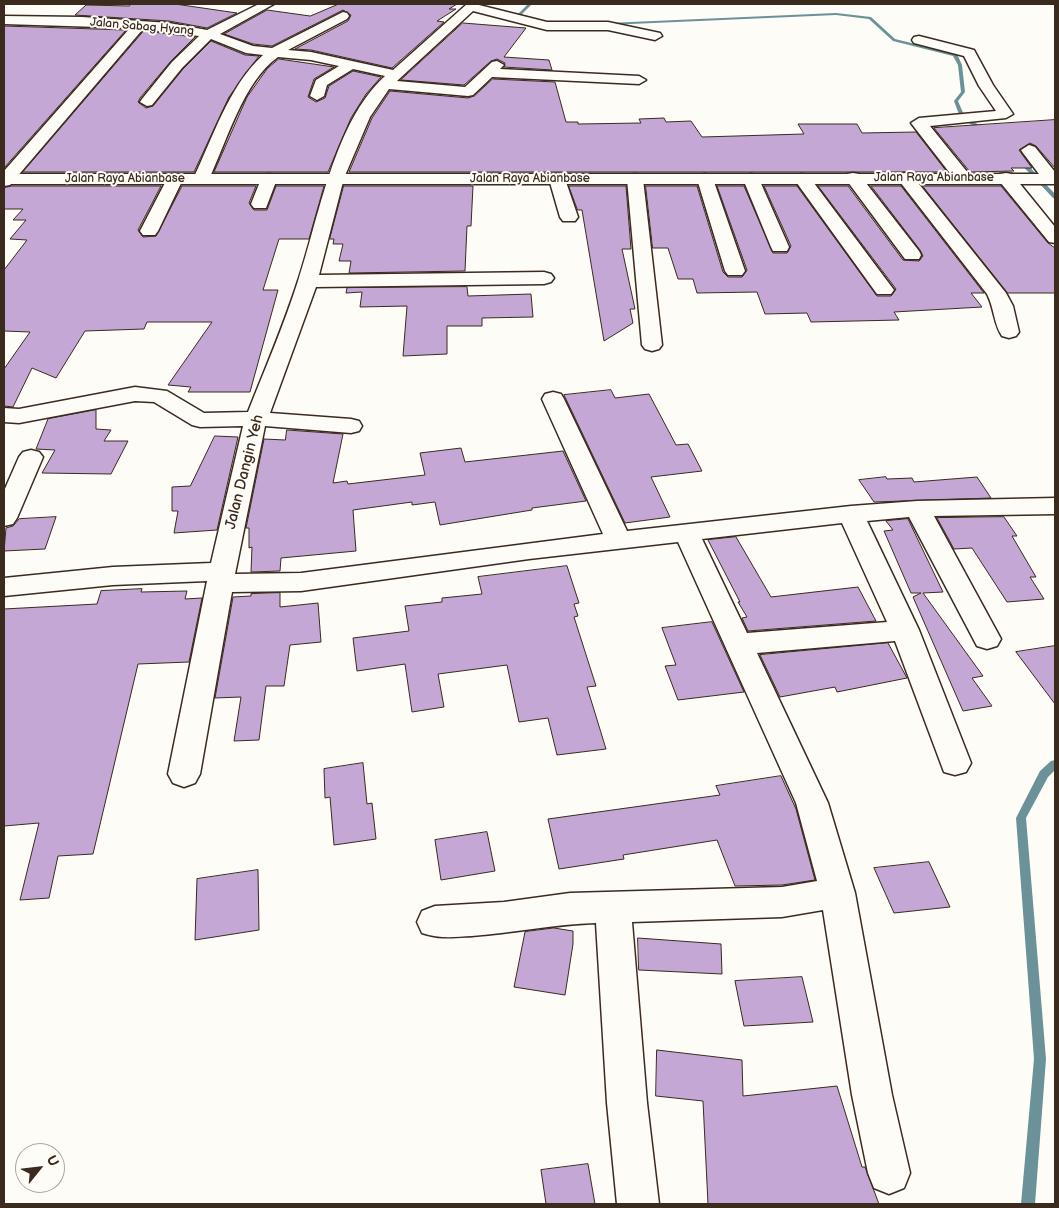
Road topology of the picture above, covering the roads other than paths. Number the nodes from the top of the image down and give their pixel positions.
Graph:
1 (268, 4) edge
2 (473, 5) edge
3 (56, 9) dead end
4 (104, 9) dead end
5 (343, 16) dead end
6 (4, 20) edge
7 (45, 20) junction
8 (91, 22) junction
9 (140, 25) junction
10 (209, 34) junction
11 (655, 36) dead end
12 (918, 40) dead end
13 (272, 54) junction
14 (350, 65) junction
15 (390, 79) junction
16 (639, 80) dead end
17 (317, 96) dead end
18 (147, 102) dead end
19 (1029, 150) dead end
20 (962, 177) junction
21 (336, 178) junction
22 (853, 178) junction
23 (905, 178) junction
24 (1012, 178) junction
25 (1051, 178) edge
26 (5, 179) edge
27 (175, 179) junction
28 (201, 179) junction
29 (269, 179) junction
30 (557, 179) junction
31 (635, 179) junction
32 (705, 179) junction
33 (751, 179) junction
34 (802, 179) junction
35 (260, 204) dead end
36 (569, 217) dead end
37 (149, 232) dead end
38 (1055, 238) edge
39 (780, 247) dead end
40 (912, 255) dead end
41 (735, 271) dead end
42 (544, 278) dead end
43 (308, 281) junction
44 (884, 290) dead end
45 (1009, 332) dead end
46 (652, 345) dead end
47 (553, 399) dead end
48 (4, 416) edge
49 (257, 419) junction
50 (351, 426) dead end
51 (31, 457) dead end
52 (1055, 506) edge
53 (917, 509) junction
54 (851, 514) junction
55 (4, 518) edge
56 (687, 534) junction
57 (620, 542) junction
58 (221, 577) junction
59 (4, 587) edge
60 (905, 630) junction
61 (986, 639) dead end
62 (740, 644) junction
63 (955, 763) dead end
64 (184, 774) dead end
65 (838, 893) junction
66 (613, 908) junction
67 (435, 922) dead end
68 (889, 1173) dead end
69 (638, 1204) edge

1 - 10 street
2 - 11 street
2 - 15 street, Jalan Dangin Yeh
3 - 7 street
4 - 8 street
5 - 13 street
6 - 7 street, Jalan Sabag Hyang
7 - 8 street, Jalan Sabag Hyang
8 - 9 street, Jalan Sabag Hyang
9 - 10 street, Jalan Sabag Hyang
9 - 26 street
10 - 13 street, Jalan Sabag Hyang
10 - 18 street
12 - 20 street
13 - 14 street, Jalan Sabag Hyang
13 - 28 street
14 - 15 street, Jalan Sabag Hyang
14 - 17 street
15 - 16 street, Jalan Sabag Hyang
15 - 21 street, Jalan Dangin Yeh
19 - 25 street
20 - 23 street, Jalan Raya Abianbase
20 - 24 street, Jalan Raya Abianbase
21 - 29 street, Jalan Raya Abianbase
21 - 30 street, Jalan Raya Abianbase
21 - 43 street, Jalan Dangin Yeh
22 - 23 street, Jalan Raya Abianbase
22 - 34 street, Jalan Raya Abianbase
22 - 40 street
23 - 45 street
24 - 25 street, Jalan Raya Abianbase
24 - 38 street
26 - 27 street, Jalan Raya Abianbase
27 - 28 street, Jalan Raya Abianbase
27 - 37 street
28 - 29 street, Jalan Raya Abianbase
29 - 35 street
30 - 31 street, Jalan Raya Abianbase
30 - 36 street
31 - 32 street, Jalan Raya Abianbase
31 - 46 street
32 - 33 street, Jalan Raya Abianbase
32 - 41 street
33 - 34 street, Jalan Raya Abianbase
33 - 39 street
34 - 44 street
42 - 43 street
43 - 49 street, Jalan Dangin Yeh
47 - 57 street
48 - 49 street
49 - 50 street
49 - 58 street, Jalan Dangin Yeh
51 - 55 street
52 - 53 street
53 - 54 street
53 - 61 street
54 - 56 street
54 - 60 street
56 - 57 street
56 - 62 street
57 - 58 street
58 - 59 street
58 - 64 street, Jalan Dangin Yeh
60 - 62 street
60 - 63 street
62 - 65 street
65 - 66 street
65 - 68 street
66 - 67 street
66 - 69 street

